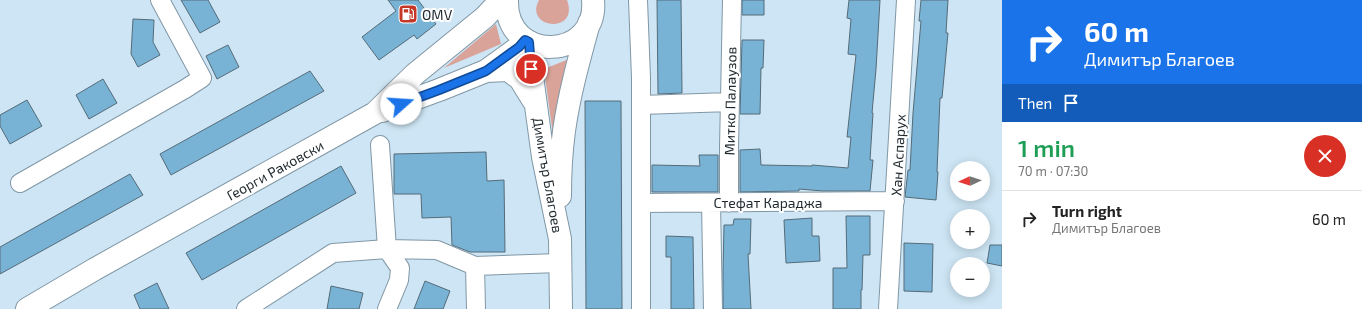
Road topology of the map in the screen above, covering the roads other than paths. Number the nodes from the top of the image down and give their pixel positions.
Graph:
1 (160, 0) edge
2 (501, 0) edge
3 (507, 0) edge
4 (638, 0) edge
5 (732, 0) edge
6 (906, 0) edge
7 (593, 9) edge
8 (527, 41) junction
9 (486, 71) junction
10 (730, 102) junction
11 (536, 104) junction
12 (641, 105) junction
13 (375, 113) junction
14 (380, 145) dead end
15 (20, 183) dead end
16 (895, 201) junction
17 (641, 203) junction
18 (711, 203) junction
19 (729, 203) junction
20 (560, 239) junction
21 (387, 249) junction
22 (560, 263) junction
23 (475, 266) junction
24 (27, 309) edge
25 (246, 309) edge
26 (387, 309) edge
27 (476, 309) edge
28 (561, 309) edge
29 (641, 309) edge
30 (713, 309) edge
31 (888, 309) edge

1 - 15 street
2 - 13 street, Георги Раковски
3 - 8 street
4 - 12 street
5 - 10 street, Митко Палаузов
6 - 16 street, Хан Аспарух
7 - 8 street
7 - 20 street
8 - 9 street
8 - 11 street, Димитър Благоев
9 - 11 street
9 - 13 street
10 - 12 street
10 - 19 street, Митко Палаузов
11 - 20 street, Димитър Благоев
12 - 17 street
13 - 24 street, Георги Раковски
14 - 21 street
16 - 19 street, Стефат Караджа
16 - 31 street, Хан Аспарух
17 - 18 street, Стефат Караджа
17 - 29 street
18 - 19 street, Стефат Караджа
18 - 30 street
20 - 22 street, Димитър Благоев
21 - 23 street
21 - 25 street
21 - 26 street
22 - 23 street
22 - 28 street, Димитър Благоев
23 - 27 street

